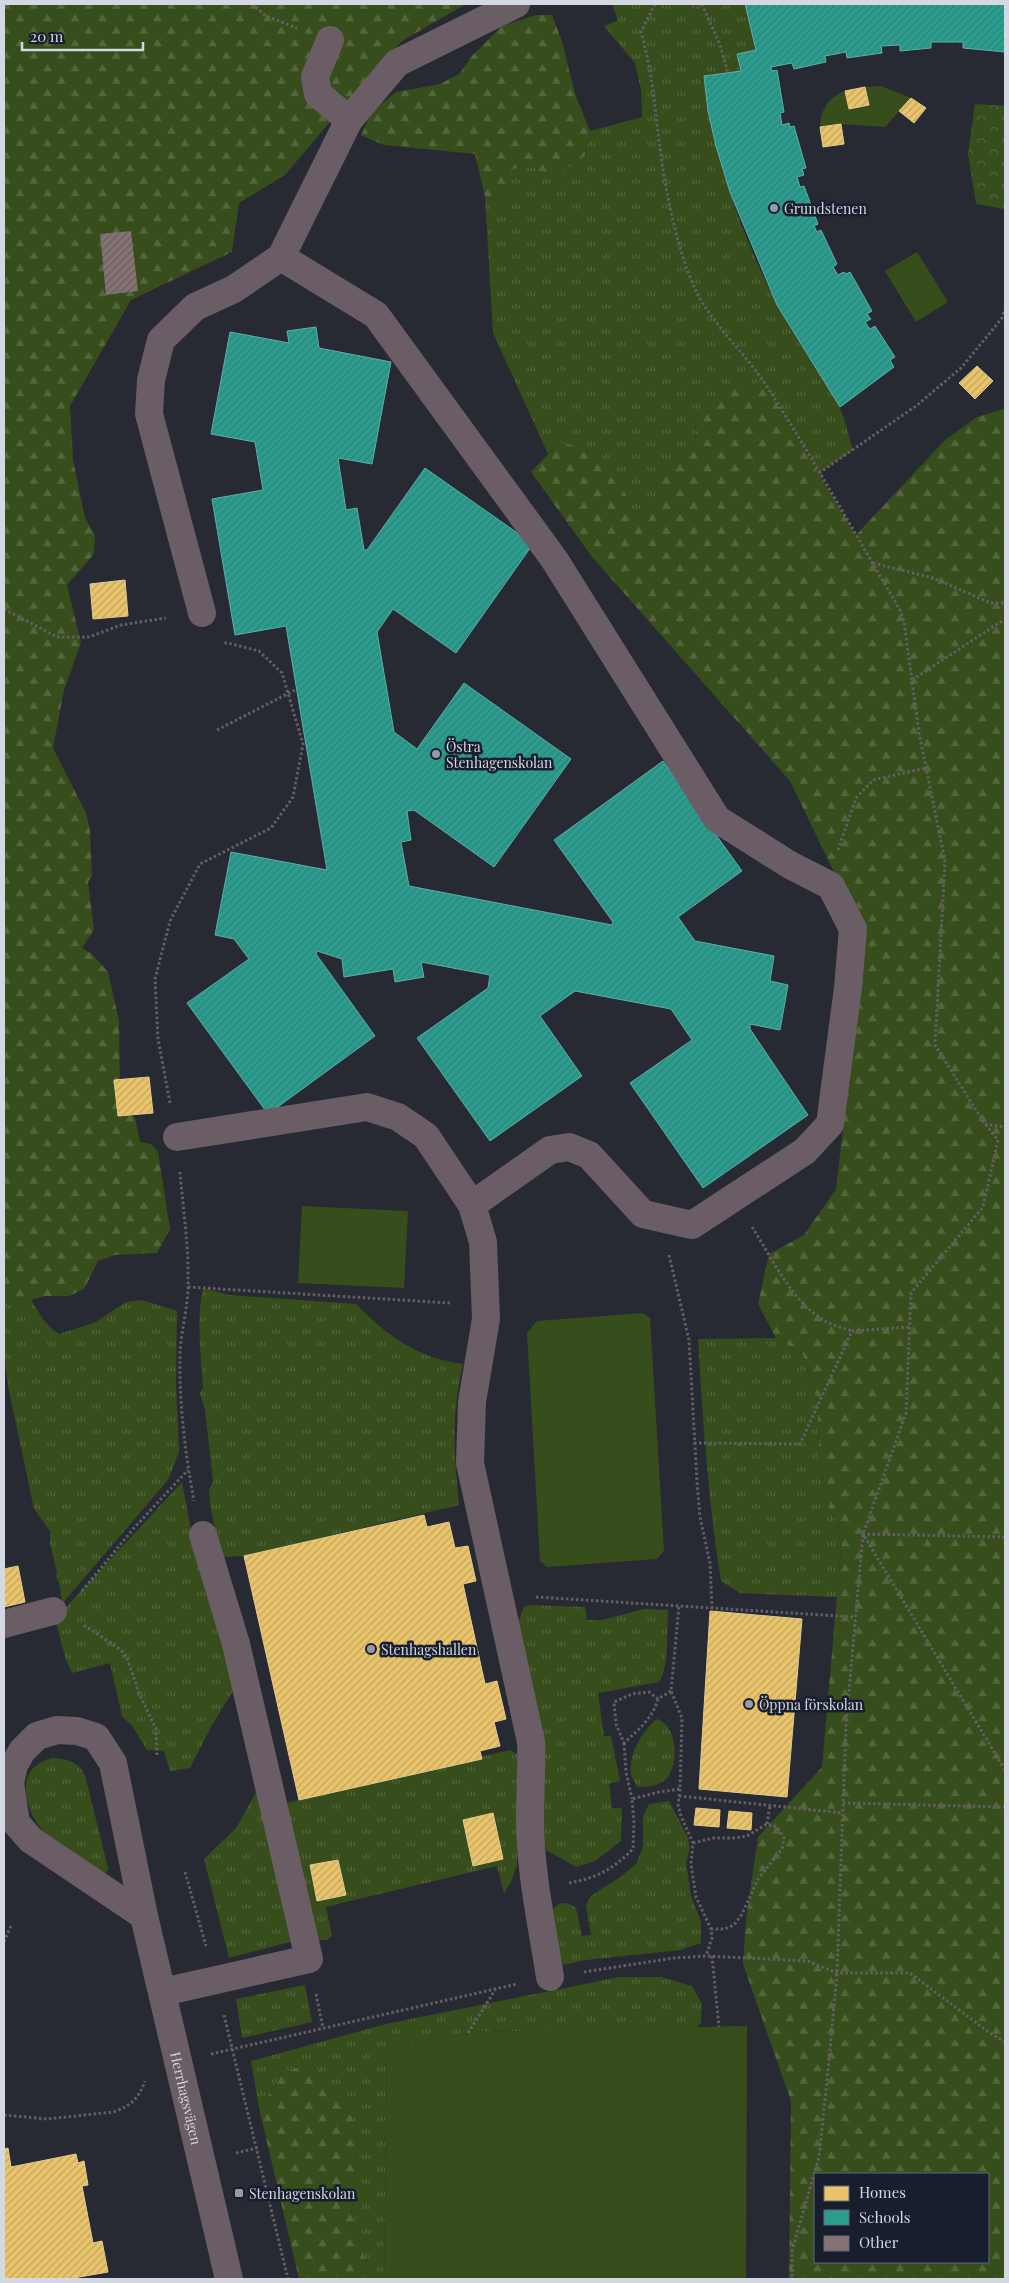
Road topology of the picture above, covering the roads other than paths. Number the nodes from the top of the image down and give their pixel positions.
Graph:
1 (516, 4) edge
2 (330, 40) dead end
3 (349, 120) junction
4 (282, 257) junction
5 (202, 613) road end
6 (177, 1137) road end
7 (472, 1205) junction
8 (203, 1535) road end
9 (53, 1611) road end
10 (4, 1624) edge
11 (13, 1745) edge
12 (10, 1827) edge
13 (144, 1916) junction
14 (550, 1977) dead end
15 (163, 1992) junction
16 (229, 2279) edge

1 - 3 street
2 - 3 street
3 - 4 street
4 - 5 street
4 - 7 street
6 - 7 street
7 - 14 street
8 - 15 street
9 - 10 street
11 - 12 street, Herrhagsvägen
11 - 13 street, Herrhagsvägen
12 - 13 street, Herrhagsvägen
13 - 15 street, Herrhagsvägen
15 - 16 street, Herrhagsvägen

